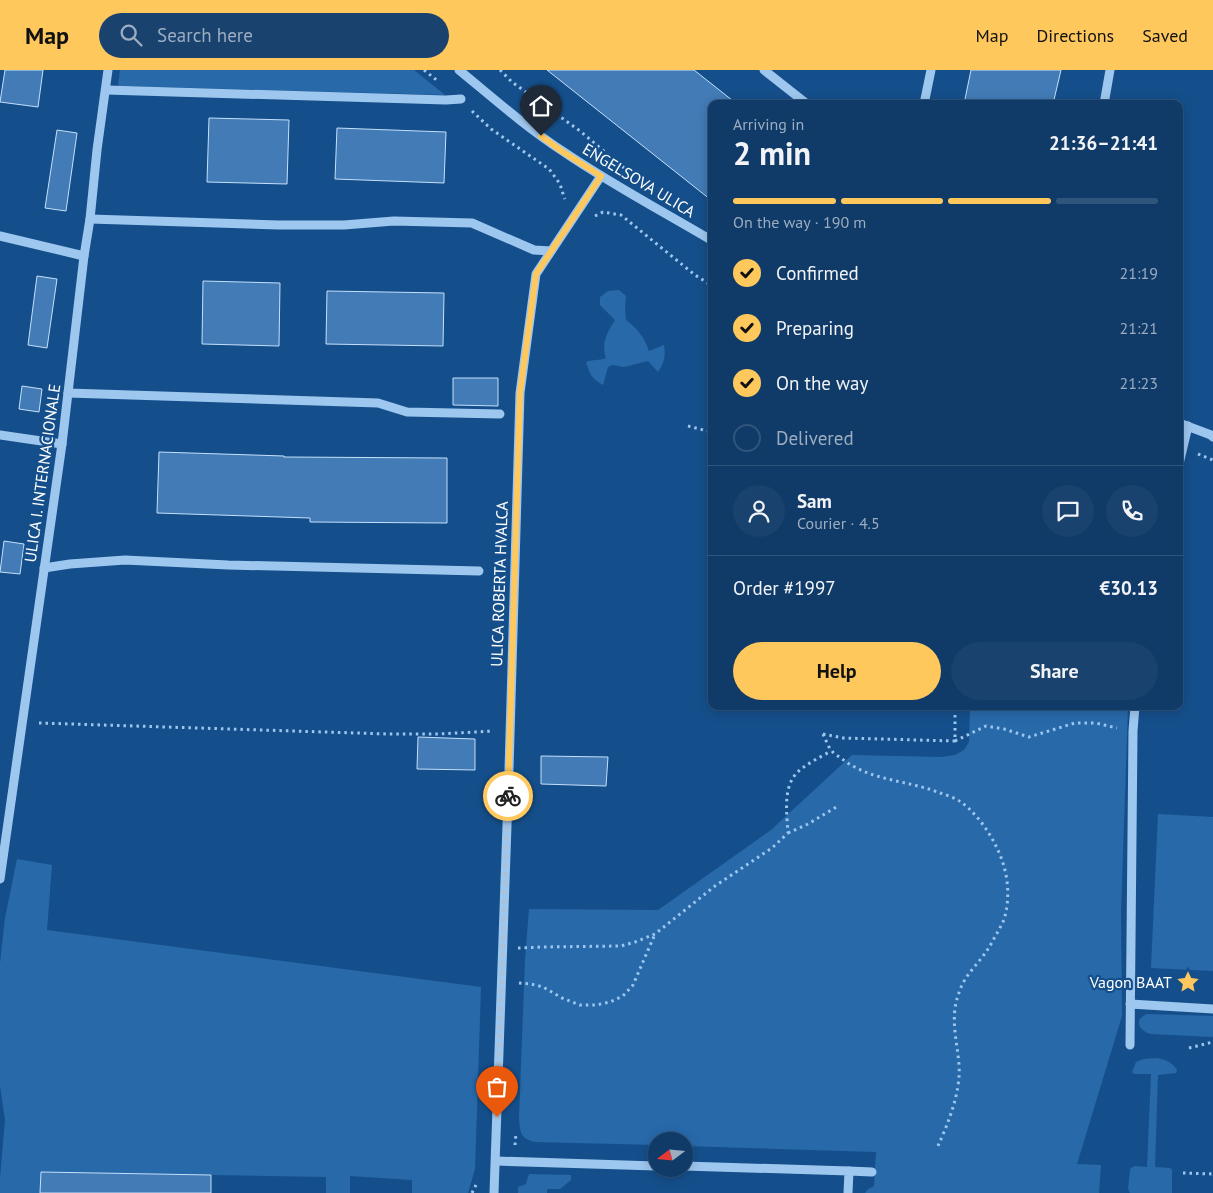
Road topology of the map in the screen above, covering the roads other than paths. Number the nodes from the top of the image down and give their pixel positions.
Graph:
1 (108, 70) edge
2 (459, 70) edge
3 (764, 70) edge
4 (932, 70) edge
5 (1110, 70) edge
6 (106, 90) junction
7 (461, 99) road end
8 (802, 100) edge
9 (925, 100) edge
10 (1105, 100) edge
11 (601, 176) junction
12 (90, 219) junction
13 (0, 236) edge
14 (708, 238) edge
15 (551, 251) junction
16 (84, 256) junction
17 (68, 394) junction
18 (500, 414) dead end
19 (1183, 424) edge
20 (1188, 426) junction
21 (0, 435) edge
22 (1212, 436) edge
23 (62, 444) junction
24 (1183, 447) edge
25 (44, 568) junction
26 (479, 571) dead end
27 (1135, 710) edge
28 (0, 879) edge
29 (1130, 1004) junction
30 (1213, 1009) edge
31 (1130, 1045) dead end
32 (496, 1160) junction
33 (648, 1166) edge
34 (693, 1166) edge
35 (849, 1171) junction
36 (872, 1172) dead end
37 (494, 1193) edge
38 (848, 1193) edge

1 - 6 street, ULICA I. INTERNACIONALE
2 - 11 street, ENGELSOVA ULICA
3 - 8 street
4 - 9 street
5 - 10 street
6 - 7 street
6 - 12 street, ULICA I. INTERNACIONALE
11 - 14 street, ENGELSOVA ULICA
11 - 15 street, ULICA ROBERTA HVALCA
12 - 15 street
12 - 16 street, ULICA I. INTERNACIONALE
13 - 16 street
15 - 32 street, ULICA ROBERTA HVALCA
16 - 17 street, ULICA I. INTERNACIONALE
17 - 18 street
17 - 23 street, ULICA I. INTERNACIONALE
19 - 20 street
20 - 22 street
20 - 24 street
21 - 23 street
23 - 25 street, ULICA I. INTERNACIONALE
25 - 26 street
25 - 28 street, ULICA I. INTERNACIONALE
27 - 29 street
29 - 30 street
29 - 31 street
32 - 33 street
32 - 37 street, ULICA ROBERTA HVALCA
34 - 35 street
35 - 36 street
35 - 38 street

